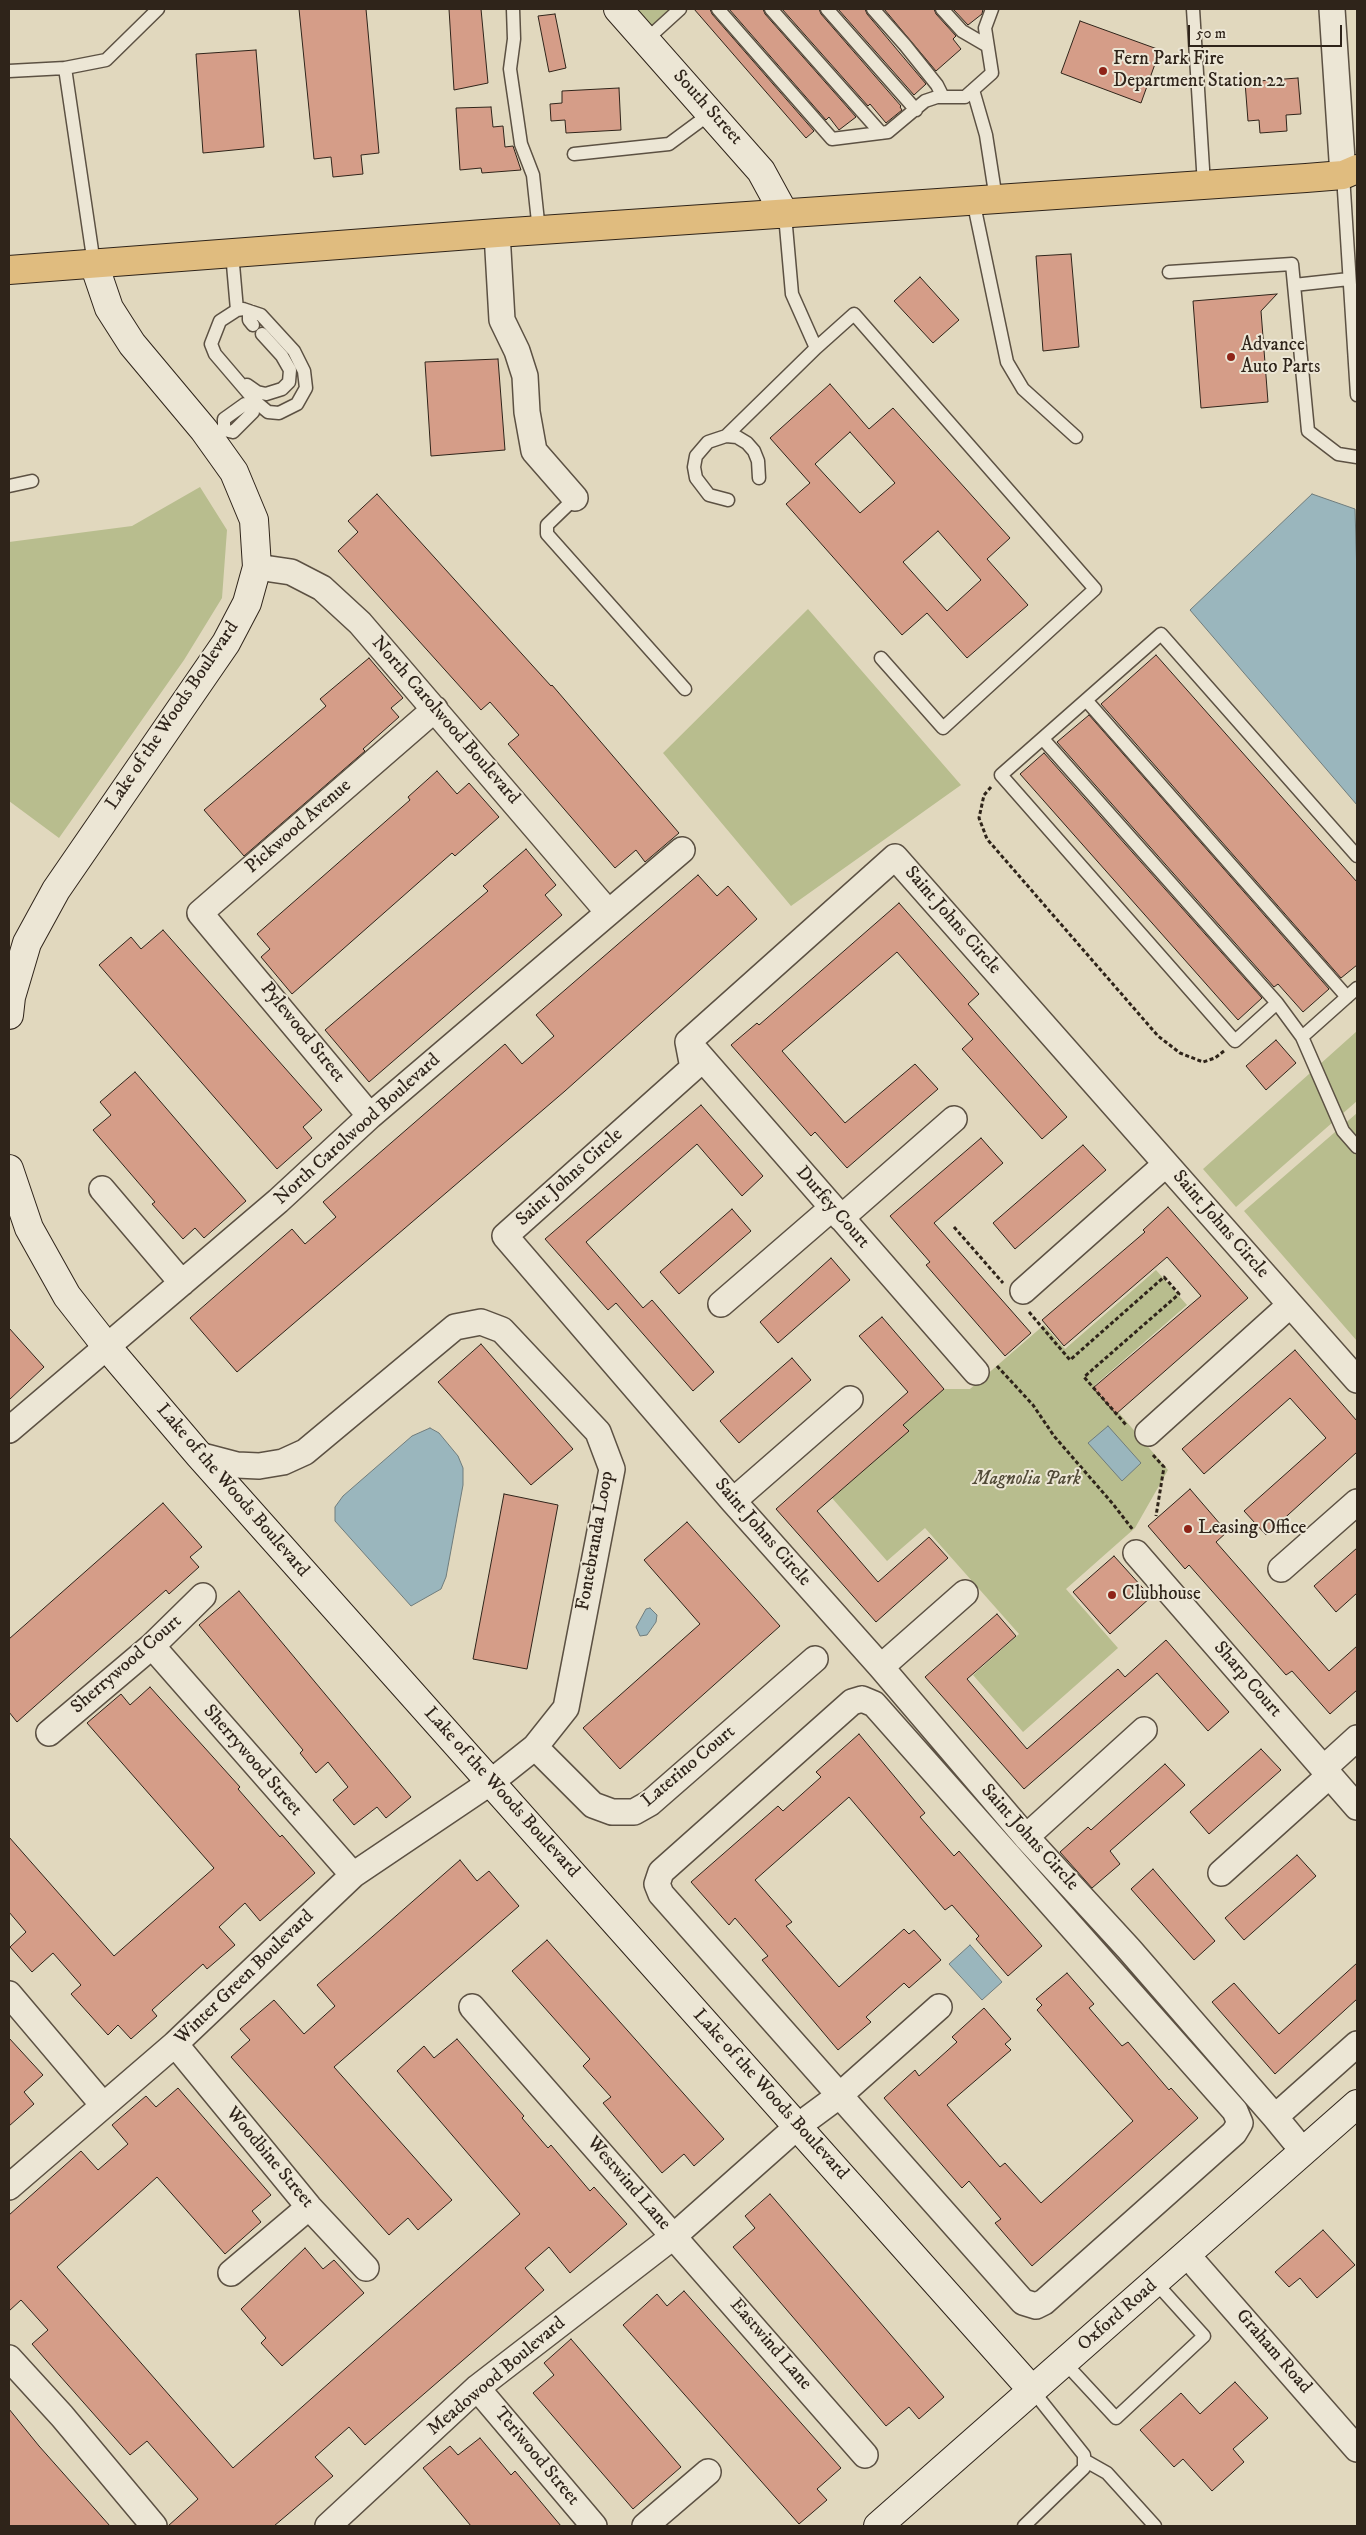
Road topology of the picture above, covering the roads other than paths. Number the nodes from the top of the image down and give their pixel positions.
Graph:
1 (158, 9) edge
2 (513, 9) edge
3 (618, 9) edge
4 (680, 9) edge
5 (718, 9) edge
6 (771, 9) edge
7 (827, 9) edge
8 (873, 9) edge
9 (942, 9) edge
10 (990, 9) edge
11 (1193, 9) edge
12 (1332, 9) edge
13 (646, 40) junction
14 (986, 45) junction
15 (65, 68) junction
16 (9, 71) edge
17 (973, 90) junction
18 (943, 97) junction
19 (916, 110) junction
20 (711, 113) junction
21 (881, 133) junction
22 (574, 154) dead end
23 (1352, 175) edge
24 (1204, 185) junction
25 (984, 200) junction
26 (785, 215) junction
27 (539, 231) junction
28 (496, 233) junction
29 (232, 254) junction
30 (94, 264) junction
31 (9, 270) edge
32 (1169, 272) dead end
33 (1349, 279) junction
34 (1294, 285) junction
35 (243, 310) junction
36 (1354, 315) edge
37 (816, 348) junction
38 (233, 375) junction
39 (1357, 395) edge
40 (254, 404) junction
41 (217, 435) junction
42 (726, 436) junction
43 (1076, 437) dead end
44 (1357, 457) edge
45 (759, 478) dead end
46 (32, 481) dead end
47 (9, 486) edge
48 (575, 498) joint
49 (728, 500) dead end
50 (257, 567) junction
51 (881, 658) dead end
52 (685, 689) dead end
53 (1086, 700) junction
54 (435, 709) junction
55 (1043, 739) junction
56 (682, 850) dead end
57 (1357, 856) edge
58 (608, 912) junction
59 (233, 950) joint
60 (1352, 993) edge
61 (1277, 1003) junction
62 (9, 1015) edge
63 (1302, 1037) junction
64 (688, 1042) junction
65 (370, 1116) junction
66 (954, 1119) dead end
67 (1357, 1147) edge
68 (1166, 1164) junction
69 (9, 1169) edge
70 (102, 1189) dead end
71 (836, 1213) junction
72 (182, 1283) junction
73 (1018, 1295) road end
74 (721, 1304) dead end
75 (1290, 1305) junction
76 (107, 1348) junction
77 (986, 1368) road end
78 (1357, 1380) edge
79 (850, 1399) dead end
80 (9, 1430) edge
81 (1142, 1438) road end
82 (199, 1456) junction
83 (733, 1502) junction
84 (1357, 1502) edge
85 (1135, 1542) road end
86 (1282, 1569) dead end
87 (965, 1593) dead end
88 (203, 1596) dead end
89 (152, 1646) junction
90 (815, 1659) dead end
91 (881, 1667) junction
92 (1144, 1730) dead end
93 (49, 1733) dead end
94 (1357, 1738) edge
95 (535, 1746) junction
96 (1327, 1772) junction
97 (491, 1782) junction
98 (1357, 1807) edge
99 (1026, 1836) junction
100 (1221, 1873) dead end
101 (353, 1875) junction
102 (9, 1994) edge
103 (939, 2006) dead end
104 (472, 2007) dead end
105 (175, 2044) junction
106 (1357, 2044) edge
107 (840, 2095) junction
108 (1357, 2104) edge
109 (103, 2105) junction
110 (1275, 2117) junction
111 (798, 2126) junction
112 (1304, 2151) junction
113 (9, 2187) edge
114 (308, 2207) junction
115 (674, 2236) junction
116 (1188, 2256) junction
117 (366, 2268) dead end
118 (231, 2273) dead end
119 (1156, 2283) junction
120 (9, 2358) edge
121 (1065, 2363) junction
122 (478, 2388) junction
123 (1033, 2390) junction
124 (1357, 2449) edge
125 (865, 2455) dead end
126 (1084, 2460) junction
127 (708, 2472) dead end
128 (149, 2525) edge
129 (328, 2526) edge
130 (594, 2526) edge
131 (645, 2526) edge
132 (878, 2526) edge
133 (1024, 2526) edge
134 (1155, 2526) edge

1 - 15 lane
2 - 27 lane
3 - 13 street, South Street
4 - 13 lane
5 - 21 lane
6 - 21 lane
7 - 19 lane
8 - 18 lane
9 - 14 lane
10 - 14 lane
11 - 24 lane
12 - 23 street
13 - 20 street, South Street
14 - 17 lane
15 - 16 lane
15 - 30 lane
17 - 18 lane
17 - 25 lane
18 - 19 lane
19 - 21 lane
20 - 22 lane
20 - 26 street, South Street
23 - 24 main road
23 - 33 lane
24 - 25 main road
25 - 26 main road
25 - 43 lane
26 - 27 main road
26 - 37 lane
27 - 28 main road
28 - 29 main road
28 - 48 street
29 - 30 main road
29 - 35 lane
30 - 31 main road
30 - 41 street, Lake of the Woods Boulevard
32 - 34 lane
33 - 34 lane
33 - 36 lane
34 - 44 lane
35 - 38 lane
35 - 38 lane
35 - 40 lane
36 - 39 lane
37 - 42 lane
37 - 51 lane
38 - 40 lane
40 - 41 lane
41 - 50 street, Lake of the Woods Boulevard
42 - 45 lane
42 - 49 lane
46 - 47 lane
48 - 52 lane
50 - 54 street, North Carolwood Boulevard
50 - 62 street, Lake of the Woods Boulevard
53 - 55 lane
53 - 57 lane
53 - 60 lane
54 - 58 street, North Carolwood Boulevard
54 - 59 street, Pickwood Avenue
55 - 61 lane
55 - 61 lane
56 - 58 street, North Carolwood Boulevard
58 - 65 street, North Carolwood Boulevard
59 - 65 street, Pylewood Street
60 - 63 lane
61 - 63 lane
63 - 67 lane
64 - 68 street, Saint Johns Circle
64 - 71 street, Durfey Court
64 - 83 street, Saint Johns Circle
65 - 72 street, North Carolwood Boulevard
66 - 71 street
68 - 73 street
68 - 75 street, Saint Johns Circle
69 - 76 street, Lake of the Woods Boulevard
70 - 72 street
71 - 74 street
71 - 77 street, Durfey Court
72 - 76 street, North Carolwood Boulevard
75 - 78 street, Saint Johns Circle
75 - 81 street
76 - 80 street, North Carolwood Boulevard
76 - 82 street, Lake of the Woods Boulevard
79 - 83 street
82 - 95 street, Fontebranda Loop
82 - 97 street, Lake of the Woods Boulevard
83 - 91 street, Saint Johns Circle
84 - 86 street
85 - 96 street, Sharp Court
87 - 91 street
88 - 89 street, Sherrywood Court
89 - 93 street, Sherrywood Court
89 - 101 street, Sherrywood Street
90 - 95 street, Laterino Court
91 - 99 street, Saint Johns Circle
92 - 99 street
94 - 96 street
95 - 97 street, Fontebranda Loop
96 - 98 street, Sharp Court
96 - 100 street
97 - 101 street, Winter Green Boulevard
97 - 111 street, Lake of the Woods Boulevard
99 - 110 street, Saint Johns Circle
101 - 105 street, Winter Green Boulevard
102 - 109 street
103 - 107 street, Westwind Lane
104 - 115 street, Westwind Lane
105 - 109 street, Winter Green Boulevard
105 - 114 street, Woodbine Street
106 - 110 street
107 - 107 street
107 - 111 street, Westwind Lane
108 - 112 street, Oxford Road
109 - 113 street, Winter Green Boulevard
110 - 112 street, Saint Johns Circle
111 - 115 street, Westwind Lane
111 - 123 street, Lake of the Woods Boulevard
112 - 116 street, Oxford Road
114 - 117 street, Woodbine Street
114 - 118 street
115 - 122 street, Meadowood Boulevard
115 - 125 street, Eastwind Lane
116 - 119 street, Oxford Road
116 - 124 street, Graham Road
119 - 121 street, Oxford Road
119 - 121 lane
120 - 128 street
121 - 123 street, Oxford Road
122 - 129 street, Meadowood Boulevard
122 - 130 street, Teriwood Street
123 - 126 lane
123 - 132 street, Oxford Road
126 - 133 lane
126 - 134 lane
127 - 131 street

